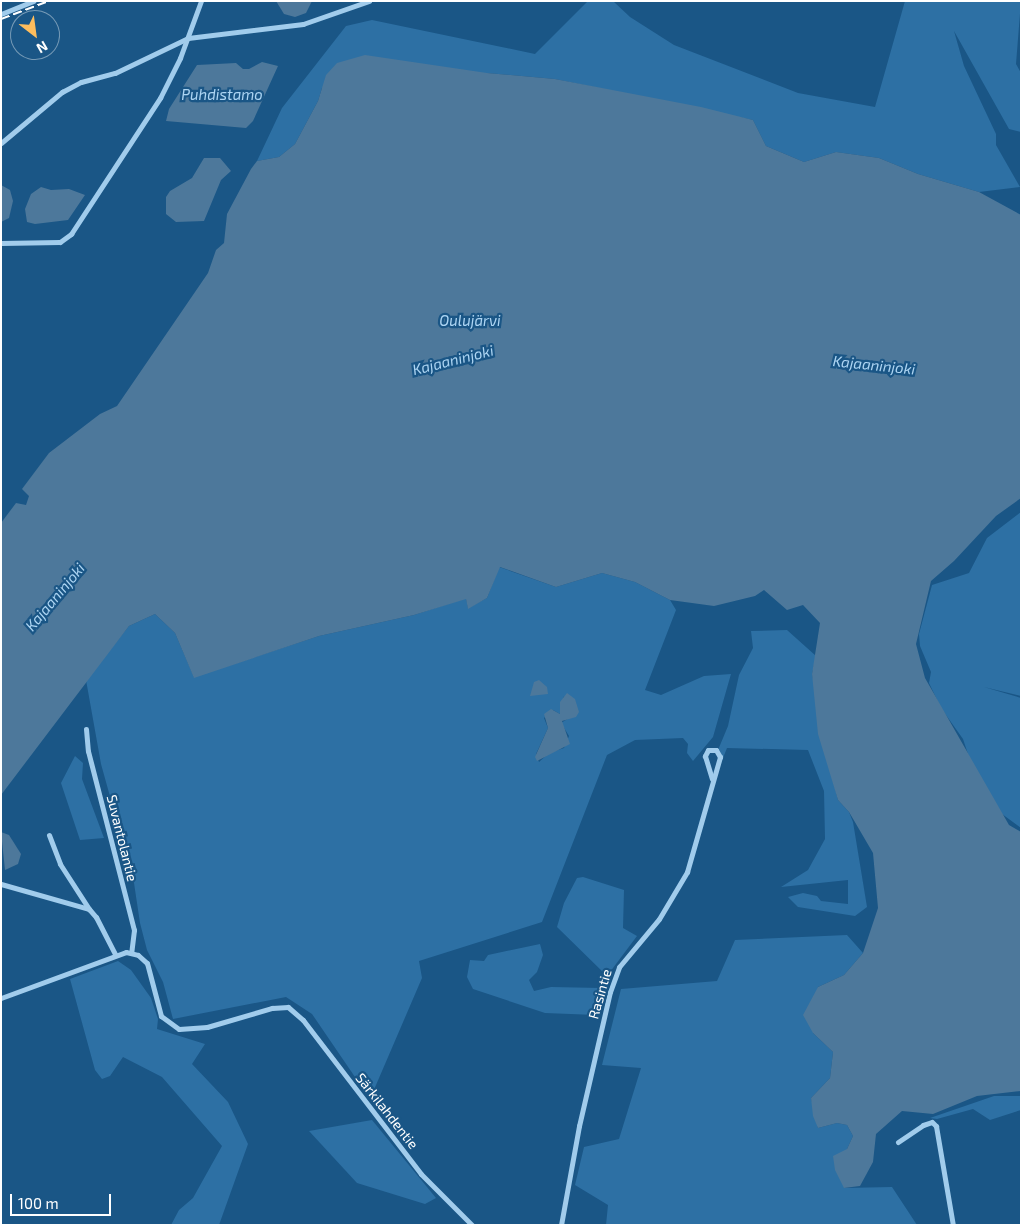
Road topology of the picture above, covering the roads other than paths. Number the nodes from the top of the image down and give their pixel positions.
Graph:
1 (34, 1) edge
2 (201, 1) edge
3 (369, 1) edge
4 (1, 14) edge
5 (188, 38) junction
6 (1, 143) edge
7 (1, 243) edge
8 (86, 729) dead end
9 (712, 779) junction
10 (49, 835) dead end
11 (1, 884) edge
12 (89, 909) junction
13 (131, 953) junction
14 (115, 954) junction
15 (1, 998) edge
16 (898, 1142) dead end
17 (472, 1225) edge
18 (561, 1225) edge
19 (953, 1225) edge

1 - 4 street
2 - 5 street
3 - 5 street
5 - 6 street
5 - 7 street
8 - 13 street, Suvantolantie
9 - 9 street, Rasintie
9 - 18 street, Rasintie
10 - 12 street
11 - 12 street
12 - 14 street
13 - 14 street
13 - 17 street, Särkilahdentie
14 - 15 street
16 - 19 street

